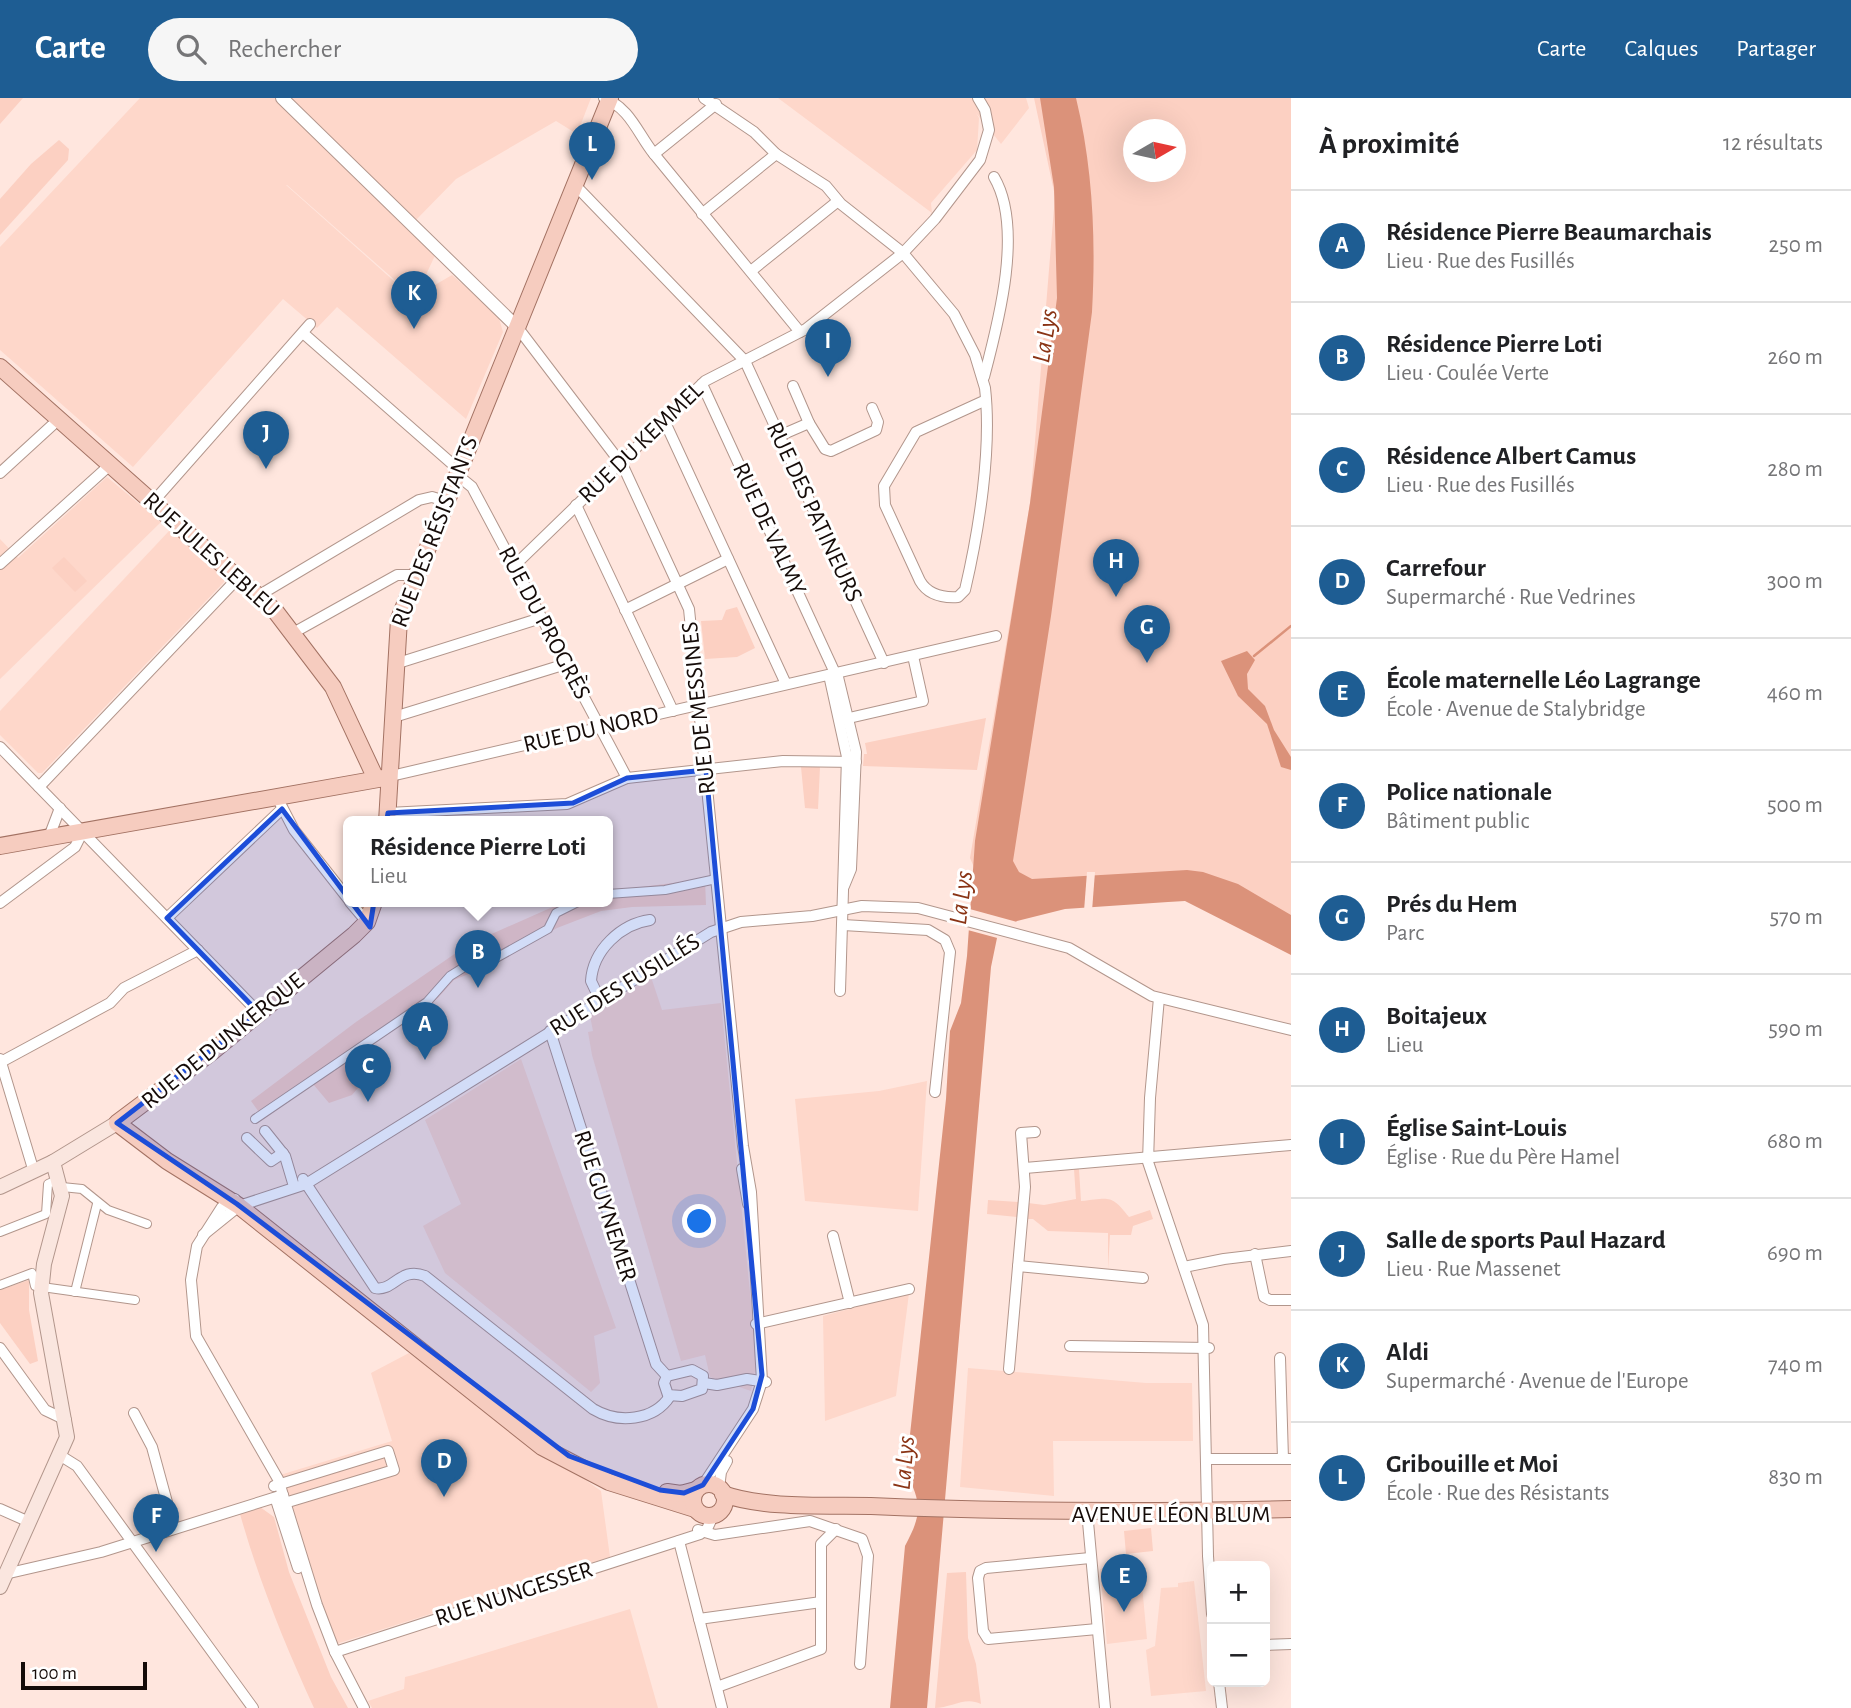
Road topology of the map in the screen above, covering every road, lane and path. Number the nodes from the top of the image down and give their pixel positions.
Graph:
1 (282, 98) edge
2 (606, 98) edge
3 (704, 98) edge
4 (978, 98) edge
5 (716, 104) junction
6 (654, 154) junction
7 (776, 154) junction
8 (995, 177) dead end
9 (575, 185) junction
10 (838, 201) junction
11 (702, 214) junction
12 (902, 253) junction
13 (751, 271) junction
14 (515, 326) junction
15 (800, 332) junction
16 (745, 361) junction
17 (3, 374) edge
18 (983, 380) junction
19 (702, 384) junction
20 (793, 386) dead end
21 (986, 400) junction
22 (872, 408) dead end
23 (59, 419) junction
24 (664, 420) junction
25 (809, 422) junction
26 (779, 436) junction
27 (620, 462) junction
28 (111, 464) junction
29 (456, 472) junction
30 (0, 473) edge
31 (445, 501) junction
32 (153, 502) junction
33 (576, 505) junction
34 (728, 559) junction
35 (0, 564) edge
36 (514, 566) junction
37 (415, 575) junction
38 (238, 578) junction
39 (678, 583) junction
40 (258, 596) junction
41 (625, 610) junction
42 (541, 618) junction
43 (293, 632) junction
44 (996, 636) dead end
45 (913, 656) junction
46 (884, 663) junction
47 (395, 664) junction
48 (566, 664) junction
49 (834, 674) junction
50 (786, 684) junction
51 (699, 705) junction
52 (673, 711) junction
53 (394, 717) junction
54 (849, 718) junction
55 (600, 728) junction
56 (0, 747) edge
57 (851, 762) junction
58 (706, 770) junction
59 (383, 778) junction
60 (627, 778) junction
61 (39, 787) junction
62 (280, 803) junction
63 (60, 808) junction
64 (388, 816) edge
65 (413, 816) edge
66 (83, 831) junction
67 (49, 837) junction
68 (0, 846) edge
69 (716, 879) junction
70 (343, 893) edge
71 (613, 894) edge
72 (0, 903) edge
73 (354, 907) edge
74 (372, 907) edge
75 (568, 907) edge
76 (843, 910) junction
77 (167, 918) junction
78 (650, 920) dead end
79 (367, 922) junction
80 (843, 925) junction
81 (720, 927) junction
82 (198, 950) junction
83 (840, 991) dead end
84 (1158, 998) junction
85 (600, 1000) junction
86 (259, 1013) junction
87 (1291, 1030) edge
88 (550, 1031) junction
89 (0, 1060) edge
90 (935, 1092) dead end
91 (255, 1119) dead end
92 (117, 1123) junction
93 (265, 1131) dead end
94 (1035, 1132) dead end
95 (247, 1138) dead end
96 (1291, 1145) edge
97 (283, 1153) junction
98 (1148, 1157) junction
99 (53, 1162) junction
100 (1024, 1168) junction
101 (34, 1172) junction
102 (61, 1183) junction
103 (299, 1184) junction
104 (0, 1187) edge
105 (235, 1203) junction
106 (97, 1204) junction
107 (147, 1224) dead end
108 (0, 1232) edge
109 (833, 1236) dead end
110 (1291, 1251) edge
111 (1255, 1254) junction
112 (1018, 1266) junction
113 (1184, 1267) junction
114 (1143, 1278) dead end
115 (0, 1285) edge
116 (41, 1287) junction
117 (909, 1289) dead end
118 (75, 1292) junction
119 (135, 1300) dead end
120 (1291, 1300) edge
121 (850, 1303) junction
122 (759, 1324) junction
123 (417, 1345) junction
124 (1070, 1346) dead end
125 (0, 1348) edge
126 (1208, 1348) junction
127 (1280, 1358) dead end
128 (1009, 1369) dead end
129 (667, 1376) junction
130 (764, 1381) junction
131 (704, 1383) junction
132 (1286, 1384) edge
133 (670, 1396) junction
134 (134, 1413) dead end
135 (66, 1420) junction
136 (61, 1456) junction
137 (1210, 1459) junction
138 (1287, 1459) edge
139 (699, 1488) junction
140 (279, 1495) junction
141 (712, 1505) junction
142 (0, 1509) edge
143 (1291, 1509) edge
144 (1210, 1513) junction
145 (1087, 1514) junction
146 (1291, 1515) edge
147 (27, 1521) junction
148 (174, 1528) junction
149 (836, 1529) junction
150 (698, 1533) junction
151 (679, 1541) junction
152 (130, 1542) junction
153 (1090, 1558) junction
154 (1211, 1561) edge
155 (1215, 1561) edge
156 (3, 1580) edge
157 (821, 1602) junction
158 (699, 1619) junction
159 (1097, 1629) junction
160 (1291, 1644) edge
161 (1270, 1646) edge
162 (335, 1652) junction
163 (860, 1664) dead end
164 (716, 1687) junction
165 (1220, 1687) edge
166 (1227, 1687) edge
167 (253, 1708) edge
168 (364, 1708) edge
169 (722, 1708) edge
170 (1105, 1708) edge
171 (1222, 1708) edge
172 (1229, 1708) edge

1 - 14 street
2 - 6 street
2 - 9 main road, RUE DES RÉSISTANTS
2 - 14 main road, RUE DES RÉSISTANTS
3 - 5 street
4 - 12 street, RUE DU KEMMEL
5 - 6 street
5 - 7 street
6 - 11 street
7 - 10 street
7 - 11 street
8 - 18 street
9 - 14 main road, RUE DES RÉSISTANTS
9 - 16 street, RUE DES PATINEURS
10 - 12 street
10 - 13 street
11 - 13 street
12 - 15 street, RUE DU KEMMEL
12 - 18 street
13 - 15 street
14 - 27 street, RUE DE MESSINES
14 - 29 main road, RUE DES RÉSISTANTS
15 - 16 street, RUE DU KEMMEL
16 - 19 street, RUE DU KEMMEL
16 - 26 street, RUE DES PATINEURS
17 - 23 main road, RUE JULES LEBLEU
18 - 21 street
19 - 24 street, RUE DU KEMMEL
19 - 49 street, RUE DE VALMY
20 - 25 street
21 - 21 street
22 - 25 street
23 - 28 main road, RUE JULES LEBLEU
23 - 30 street
24 - 27 street, RUE DU KEMMEL
24 - 34 street
25 - 26 street
26 - 46 street, RUE DES PATINEURS
27 - 33 street, RUE DU KEMMEL
27 - 39 street, RUE DE MESSINES
28 - 32 main road, RUE JULES LEBLEU
28 - 35 street
29 - 31 main road, RUE DES RÉSISTANTS
29 - 32 street, RUE DU PROGRÈS
29 - 36 street, RUE DU PROGRÈS
31 - 37 main road, RUE DES RÉSISTANTS
31 - 40 street
32 - 38 main road, RUE JULES LEBLEU
33 - 36 street, RUE DU KEMMEL
33 - 41 street
34 - 39 street
34 - 50 street
36 - 42 street, RUE DU PROGRÈS
37 - 43 street
37 - 47 main road, RUE DES RÉSISTANTS
38 - 40 main road, RUE JULES LEBLEU
38 - 61 street
39 - 41 street
39 - 51 street, RUE DE MESSINES
40 - 43 main road, RUE JULES LEBLEU
41 - 52 street
42 - 47 street
42 - 48 street, RUE DU PROGRÈS
43 - 59 main road, RUE JULES LEBLEU
44 - 45 street, RUE DU NORD
45 - 46 street, RUE DU NORD
45 - 54 street
46 - 49 street, RUE DU NORD
47 - 53 main road, RUE DES RÉSISTANTS
48 - 53 street
48 - 55 street, RUE DU PROGRÈS
49 - 50 street, RUE DU NORD
49 - 54 street
49 - 57 street
50 - 51 street, RUE DU NORD
51 - 52 street, RUE DU NORD
51 - 58 street, RUE DE MESSINES
52 - 55 street, RUE DU NORD
53 - 59 main road, RUE DES RÉSISTANTS
54 - 57 street
55 - 59 street, RUE DU NORD
55 - 60 street, RUE DU PROGRÈS
56 - 61 street
57 - 58 street
57 - 76 street
58 - 60 street
58 - 69 street, RUE DE MESSINES
59 - 62 main road
59 - 64 main road
60 - 65 street
61 - 63 street
62 - 66 main road
62 - 70 street
62 - 77 street
63 - 66 street
63 - 67 street
66 - 67 main road
66 - 72 street
66 - 77 street
67 - 68 main road
69 - 71 street
69 - 81 street, RUE DE MESSINES
73 - 79 street
74 - 79 main road
75 - 91 street
76 - 80 street
76 - 81 street, RUE DES FUSILLÉS
76 - 84 street, RUE DES FUSILLÉS
77 - 82 street
78 - 85 street
79 - 86 main road, RUE DE DUNKERQUE
80 - 83 street
80 - 90 street
81 - 85 street, RUE DES FUSILLÉS
81 - 122 street, RUE DE MESSINES
82 - 86 street
82 - 89 street
84 - 87 street, RUE DES FUSILLÉS
84 - 98 street
85 - 88 street, RUE DES FUSILLÉS
86 - 92 main road, RUE DE DUNKERQUE
88 - 103 street, RUE DES FUSILLÉS
88 - 129 street, RUE GUYNEMER
89 - 101 street
92 - 99 main road, RUE DE DUNKERQUE
92 - 105 main road
93 - 97 street
94 - 100 street
95 - 97 street
96 - 98 street
97 - 103 street
98 - 100 street
98 - 113 street
99 - 101 main road, RUE DE DUNKERQUE
99 - 102 main road
100 - 112 street
101 - 104 main road, RUE DE DUNKERQUE
102 - 106 street
102 - 108 street
102 - 116 main road
103 - 105 street, RUE DES FUSILLÉS
103 - 133 street
105 - 123 main road
105 - 140 street
106 - 107 street
106 - 118 street
109 - 121 street
110 - 111 street
111 - 113 street
111 - 120 street
112 - 114 street
112 - 128 street
113 - 126 street
115 - 116 street
116 - 118 street
116 - 135 main road
117 - 121 street
118 - 119 street
121 - 122 street
122 - 130 street, RUE DE MESSINES
123 - 139 main road
123 - 141 main road
124 - 126 street
125 - 135 street
126 - 137 street
127 - 132 street
129 - 131 street
129 - 133 street
130 - 131 street
130 - 139 street
130 - 141 street
131 - 133 street
132 - 138 street
134 - 148 street
135 - 136 main road
136 - 147 main road
136 - 152 street
137 - 138 street
137 - 144 street
139 - 141 main road
139 - 141 main road
140 - 140 street
140 - 148 street
140 - 162 street
141 - 145 main road, AVENUE LÉON BLUM
141 - 150 street
142 - 147 street
143 - 144 main road, AVENUE LÉON BLUM
144 - 145 main road, AVENUE LÉON BLUM
144 - 146 main road, AVENUE LÉON BLUM
144 - 154 street
144 - 155 street
145 - 153 street
147 - 156 main road
148 - 152 street
149 - 150 street, RUE NUNGESSER
149 - 157 street
149 - 163 street, RUE NUNGESSER
150 - 151 street, RUE NUNGESSER
151 - 158 street
151 - 162 street, RUE NUNGESSER
152 - 156 street
152 - 167 street
153 - 159 street
153 - 159 street
157 - 158 street
157 - 164 street
158 - 164 street
159 - 170 street
160 - 161 street
162 - 168 street
164 - 169 street
165 - 171 street
166 - 172 street

